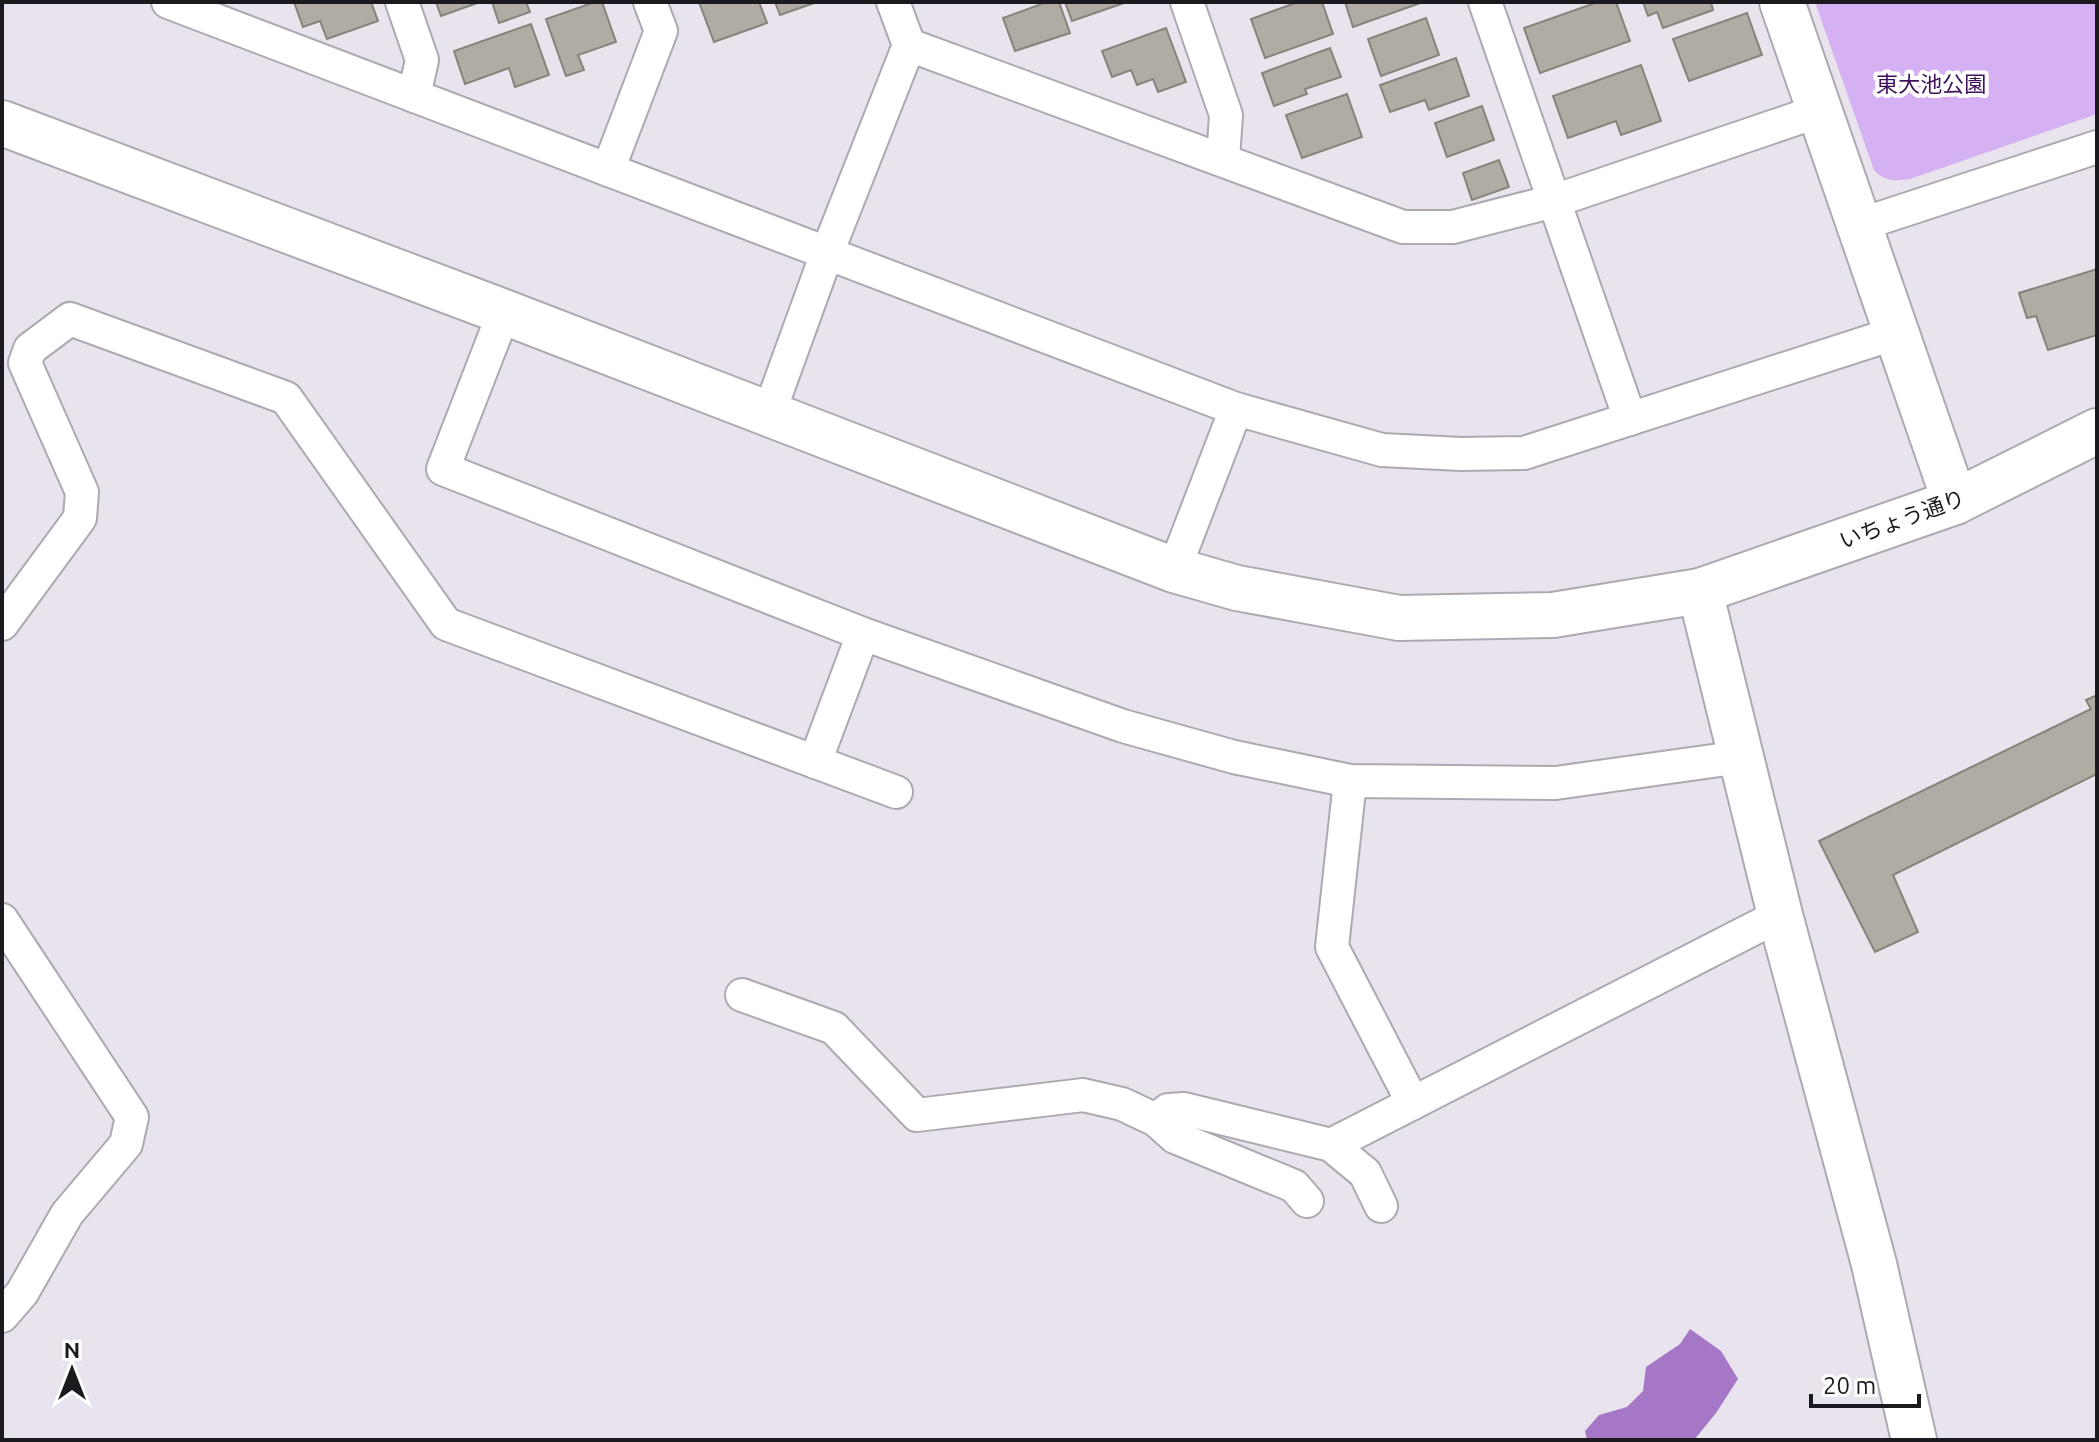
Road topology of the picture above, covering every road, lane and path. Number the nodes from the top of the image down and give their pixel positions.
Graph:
1 (168, 2) edge
2 (402, 2) edge
3 (650, 2) edge
4 (893, 2) edge
5 (1187, 2) edge
6 (1485, 2) edge
7 (1782, 2) edge
8 (909, 45) junction
9 (414, 96) junction
10 (1819, 111) junction
11 (2, 123) edge
12 (2097, 147) edge
13 (1223, 159) junction
14 (608, 170) junction
15 (1554, 201) junction
16 (1859, 225) junction
17 (827, 253) junction
18 (504, 312) junction
19 (1896, 333) junction
20 (1236, 409) junction
21 (769, 413) junction
22 (1630, 419) junction
23 (2097, 431) edge
24 (1955, 502) junction
25 (1174, 570) junction
26 (1700, 591) junction
27 (2, 624) edge
28 (863, 634) junction
29 (1741, 757) junction
30 (815, 762) junction
31 (1350, 781) junction
32 (896, 792) dead end
33 (1780, 915) junction
34 (2, 920) edge
35 (742, 995) dead end
36 (1413, 1103) junction
37 (1156, 1120) junction
38 (1331, 1145) junction
39 (1307, 1201) dead end
40 (1381, 1206) dead end
41 (2, 1316) edge
42 (1914, 1440) edge

1 - 9 street
2 - 9 street
3 - 14 street
4 - 8 street
5 - 13 street
6 - 15 street
7 - 10 street
8 - 13 street
8 - 17 street
9 - 14 street
10 - 15 street
10 - 16 street
11 - 18 street, いちょう通り
12 - 16 street
13 - 15 street
14 - 17 street
15 - 22 street
16 - 19 street
17 - 20 street
17 - 21 street
18 - 21 street, いちょう通り
18 - 28 street
19 - 22 street
19 - 24 street
20 - 22 street
20 - 25 street
21 - 25 street, いちょう通り
23 - 24 street, いちょう通り
24 - 26 street, いちょう通り
25 - 26 street, いちょう通り
26 - 29 street
27 - 30 street
28 - 30 street
28 - 31 street
29 - 31 street
29 - 33 street
30 - 32 street
31 - 36 street
33 - 36 street
33 - 42 street
34 - 41 street
35 - 37 street
36 - 38 street
37 - 38 street
37 - 39 street
38 - 40 street

